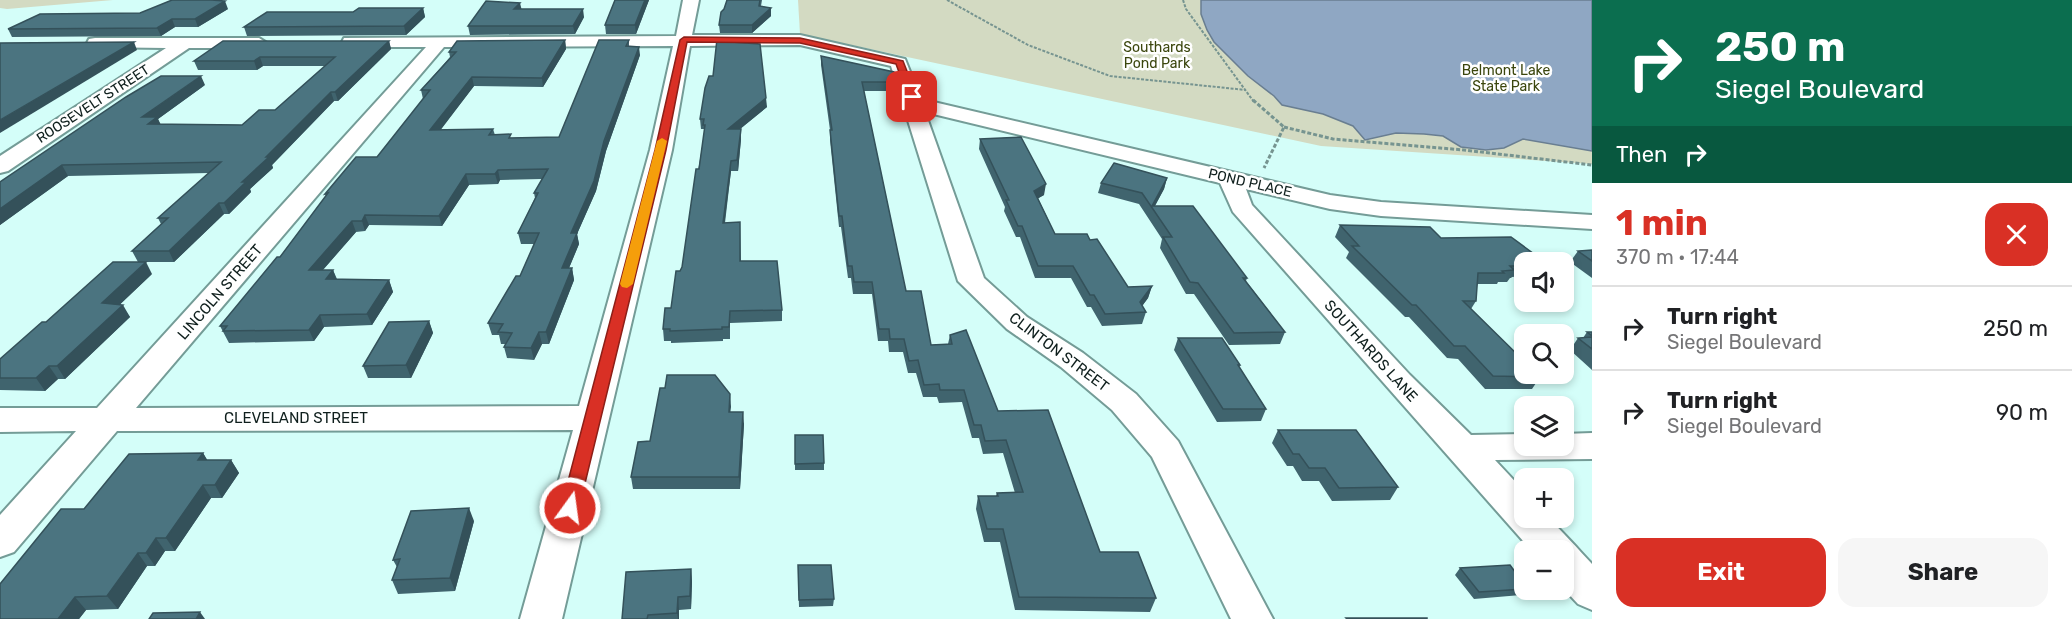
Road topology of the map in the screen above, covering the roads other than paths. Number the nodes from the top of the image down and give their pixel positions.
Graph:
1 (691, 0) edge
2 (684, 40) junction
3 (439, 42) junction
4 (81, 43) edge
5 (185, 43) junction
6 (278, 43) edge
7 (335, 43) edge
8 (914, 103) junction
9 (0, 166) edge
10 (1243, 181) junction
11 (1592, 222) edge
12 (109, 418) junction
13 (593, 418) junction
14 (0, 420) edge
15 (1592, 446) edge
16 (1462, 448) junction
17 (1514, 505) edge
18 (1535, 528) edge
19 (1546, 540) edge
20 (0, 541) edge
21 (1574, 572) edge
22 (1592, 592) edge
23 (541, 619) edge
24 (1252, 619) edge

1 - 2 street
2 - 3 street
2 - 8 street, CLINTON STREET
2 - 13 street
3 - 7 street
3 - 12 street, LINCOLN STREET
4 - 5 street
5 - 6 street
5 - 9 street, ROOSEVELT STREET
8 - 10 street, POND PLACE
8 - 24 street, CLINTON STREET
10 - 11 street, POND PLACE
10 - 16 street, SOUTHARDS LANE
12 - 13 street, CLEVELAND STREET
12 - 14 street, CLEVELAND STREET
12 - 20 street, LINCOLN STREET
13 - 23 street
15 - 16 street
16 - 17 street, SOUTHARDS LANE
18 - 19 street, SOUTHARDS LANE
21 - 22 street

